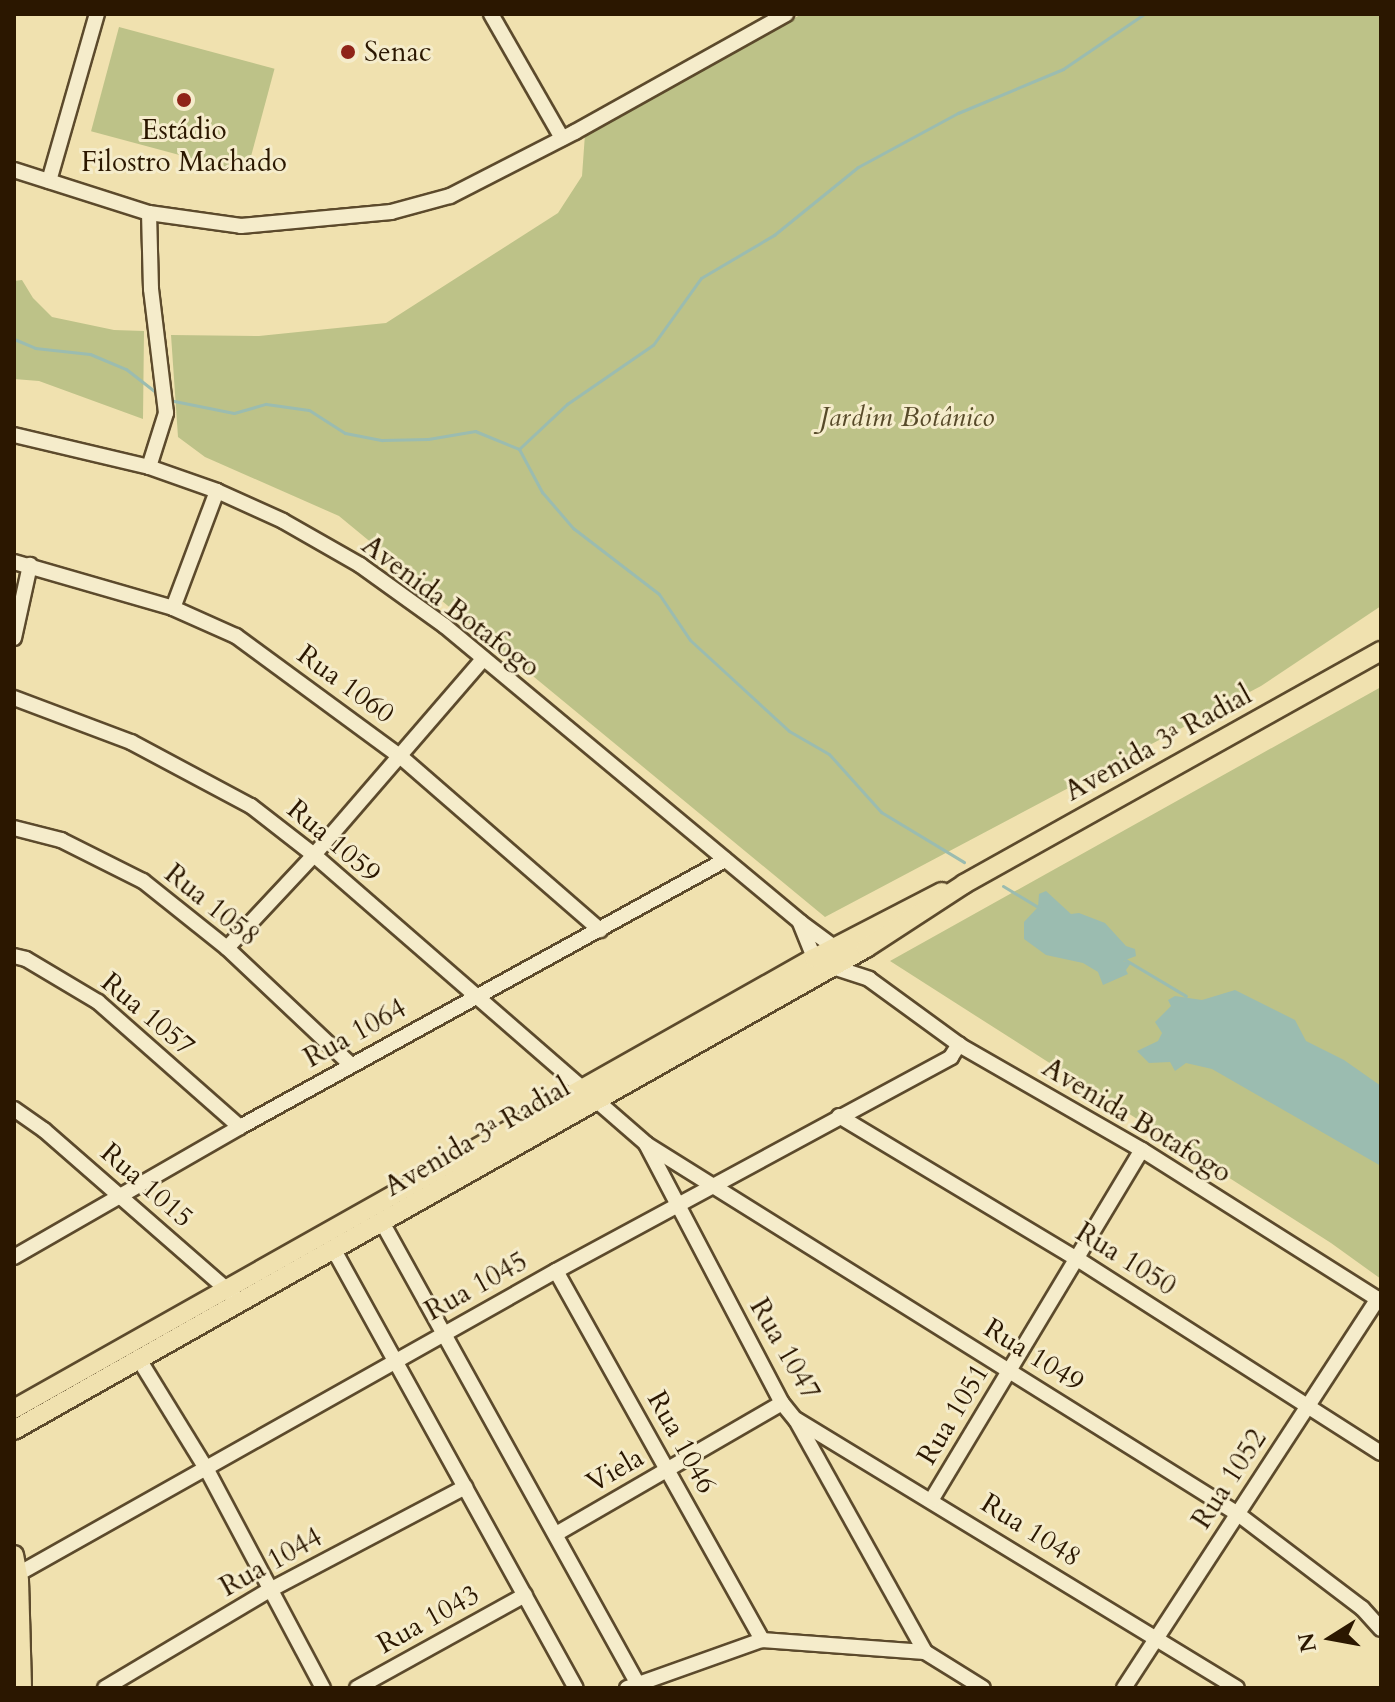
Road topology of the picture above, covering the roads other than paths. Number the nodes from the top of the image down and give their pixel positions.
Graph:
1 (97, 14) edge
2 (491, 14) edge
3 (786, 14) edge
4 (562, 138) junction
5 (14, 170) edge
6 (49, 181) junction
7 (149, 213) junction
8 (14, 435) edge
9 (149, 467) junction
10 (217, 491) junction
11 (14, 562) edge
12 (30, 565) junction
13 (173, 608) junction
14 (14, 638) edge
15 (1381, 651) edge
16 (483, 659) junction
17 (14, 698) edge
18 (401, 757) junction
19 (14, 828) edge
20 (314, 855) junction
21 (725, 860) junction
22 (964, 884) junction
23 (800, 922) junction
24 (600, 930) junction
25 (834, 947) junction
26 (227, 948) junction
27 (866, 948) junction
28 (14, 956) edge
29 (814, 958) junction
30 (833, 967) junction
31 (869, 979) junction
32 (474, 997) junction
33 (959, 1044) junction
34 (351, 1065) junction
35 (579, 1089) junction
36 (594, 1102) junction
37 (14, 1109) edge
38 (839, 1116) junction
39 (240, 1127) junction
40 (488, 1144) junction
41 (646, 1144) junction
42 (1142, 1150) junction
43 (712, 1186) junction
44 (121, 1196) junction
45 (676, 1206) junction
46 (383, 1224) junction
47 (295, 1251) junction
48 (335, 1252) junction
49 (14, 1257) edge
50 (1079, 1260) junction
51 (556, 1271) junction
52 (228, 1290) junction
53 (1379, 1300) edge
54 (242, 1304) junction
55 (445, 1333) junction
56 (140, 1361) junction
57 (396, 1362) junction
58 (1009, 1371) junction
59 (782, 1403) junction
60 (1307, 1405) junction
61 (14, 1409) edge
62 (796, 1420) junction
63 (14, 1430) edge
64 (1381, 1453) edge
65 (667, 1469) junction
66 (207, 1470) junction
67 (465, 1487) junction
68 (932, 1499) junction
69 (1238, 1514) junction
70 (556, 1534) junction
71 (14, 1555) edge
72 (17, 1578) edge
73 (268, 1591) junction
74 (525, 1595) junction
75 (1381, 1629) edge
76 (1156, 1637) junction
77 (762, 1640) junction
78 (925, 1652) junction
79 (634, 1686) edge
80 (22, 1688) edge
81 (105, 1688) edge
82 (323, 1688) edge
83 (357, 1688) edge
84 (576, 1688) edge
85 (983, 1688) edge
86 (1124, 1688) edge
87 (1237, 1688) edge

1 - 6 street
2 - 4 street
3 - 4 street
4 - 7 street
5 - 6 street
6 - 7 street
7 - 9 street
8 - 9 street, Avenida Botafogo
9 - 10 street, Avenida Botafogo
10 - 13 street
10 - 16 street, Avenida Botafogo
11 - 12 street, Rua 1060
12 - 13 street, Rua 1060
12 - 14 street
13 - 18 street, Rua 1060
15 - 22 main road, Avenida 3ª Radial
16 - 18 street
16 - 21 street, Avenida Botafogo
17 - 20 street, Rua 1059
18 - 20 street
18 - 24 street, Rua 1060
19 - 26 street, Rua 1058
20 - 26 street
20 - 32 street, Rua 1059
21 - 23 street, Avenida Botafogo
21 - 24 street, Rua 1064
22 - 25 main road, Avenida 3ª Radial
22 - 27 main road, Avenida 3ª Radial
23 - 25 street, Avenida Botafogo
23 - 29 street, Avenida Botafogo
24 - 32 street, Rua 1064
25 - 29 main road, Avenida 3ª Radial
26 - 34 street, Rua 1058
27 - 30 main road, Avenida 3ª Radial
27 - 31 street
28 - 39 street, Rua 1057
29 - 35 main road, Avenida 3ª Radial
30 - 31 street, Avenida Botafogo
30 - 36 main road, Avenida 3ª Radial
31 - 33 street, Avenida Botafogo
32 - 34 street, Rua 1064
32 - 35 street, Rua 1059
33 - 38 street, Rua 1045
33 - 42 street, Avenida Botafogo
34 - 39 street, Rua 1064
35 - 36 street, Rua 1047
35 - 40 main road, Avenida 3ª Radial
36 - 41 street, Rua 1047
36 - 46 main road, Avenida 3ª Radial
37 - 44 street, Rua 1015
38 - 43 street, Rua 1045
38 - 50 street, Rua 1050
39 - 44 street, Rua 1064
40 - 46 main road
40 - 47 main road, Avenida 3ª Radial
41 - 43 street, Rua 1049
41 - 45 street, Rua 1047
42 - 50 street, Rua 1051
42 - 53 street, Avenida Botafogo
43 - 45 street, Rua 1045
43 - 58 street, Rua 1049
44 - 49 street, Rua 1064
44 - 52 street, Rua 1015
45 - 51 street, Rua 1045
45 - 59 street, Rua 1047
46 - 48 main road, Avenida 3ª Radial
46 - 55 street
47 - 48 main road
47 - 52 main road, Avenida 3ª Radial
48 - 54 main road, Avenida 3ª Radial
48 - 57 street
50 - 58 street, Rua 1051
50 - 60 street, Rua 1050
51 - 55 street, Rua 1045
51 - 65 street, Rua 1046
52 - 54 street, Rua 1015
52 - 61 main road, Avenida 3ª Radial
53 - 60 street, Rua 1052
54 - 56 main road, Avenida 3ª Radial
55 - 57 street, Rua 1045
55 - 70 street
56 - 63 main road, Avenida 3ª Radial
56 - 66 street
57 - 66 street, Rua 1045
57 - 67 street
58 - 68 street, Rua 1051
58 - 69 street, Rua 1049
59 - 62 street, Rua 1047
59 - 65 street, Viela
60 - 64 street, Rua 1050
60 - 69 street, Rua 1052
62 - 68 street, Rua 1048
62 - 78 street, Rua 1047
65 - 70 street, Viela
65 - 77 street, Rua 1046
66 - 72 street, Rua 1045
66 - 73 street
67 - 73 street, Rua 1044
67 - 74 street
68 - 76 street, Rua 1048
69 - 75 street, Rua 1049
69 - 76 street, Rua 1052
70 - 79 street
71 - 72 main road
72 - 80 main road
73 - 81 street, Rua 1044
73 - 82 street
74 - 83 street, Rua 1043
74 - 84 street
76 - 86 street, Rua 1052
76 - 87 street, Rua 1048
77 - 78 street
77 - 79 street
78 - 85 street

